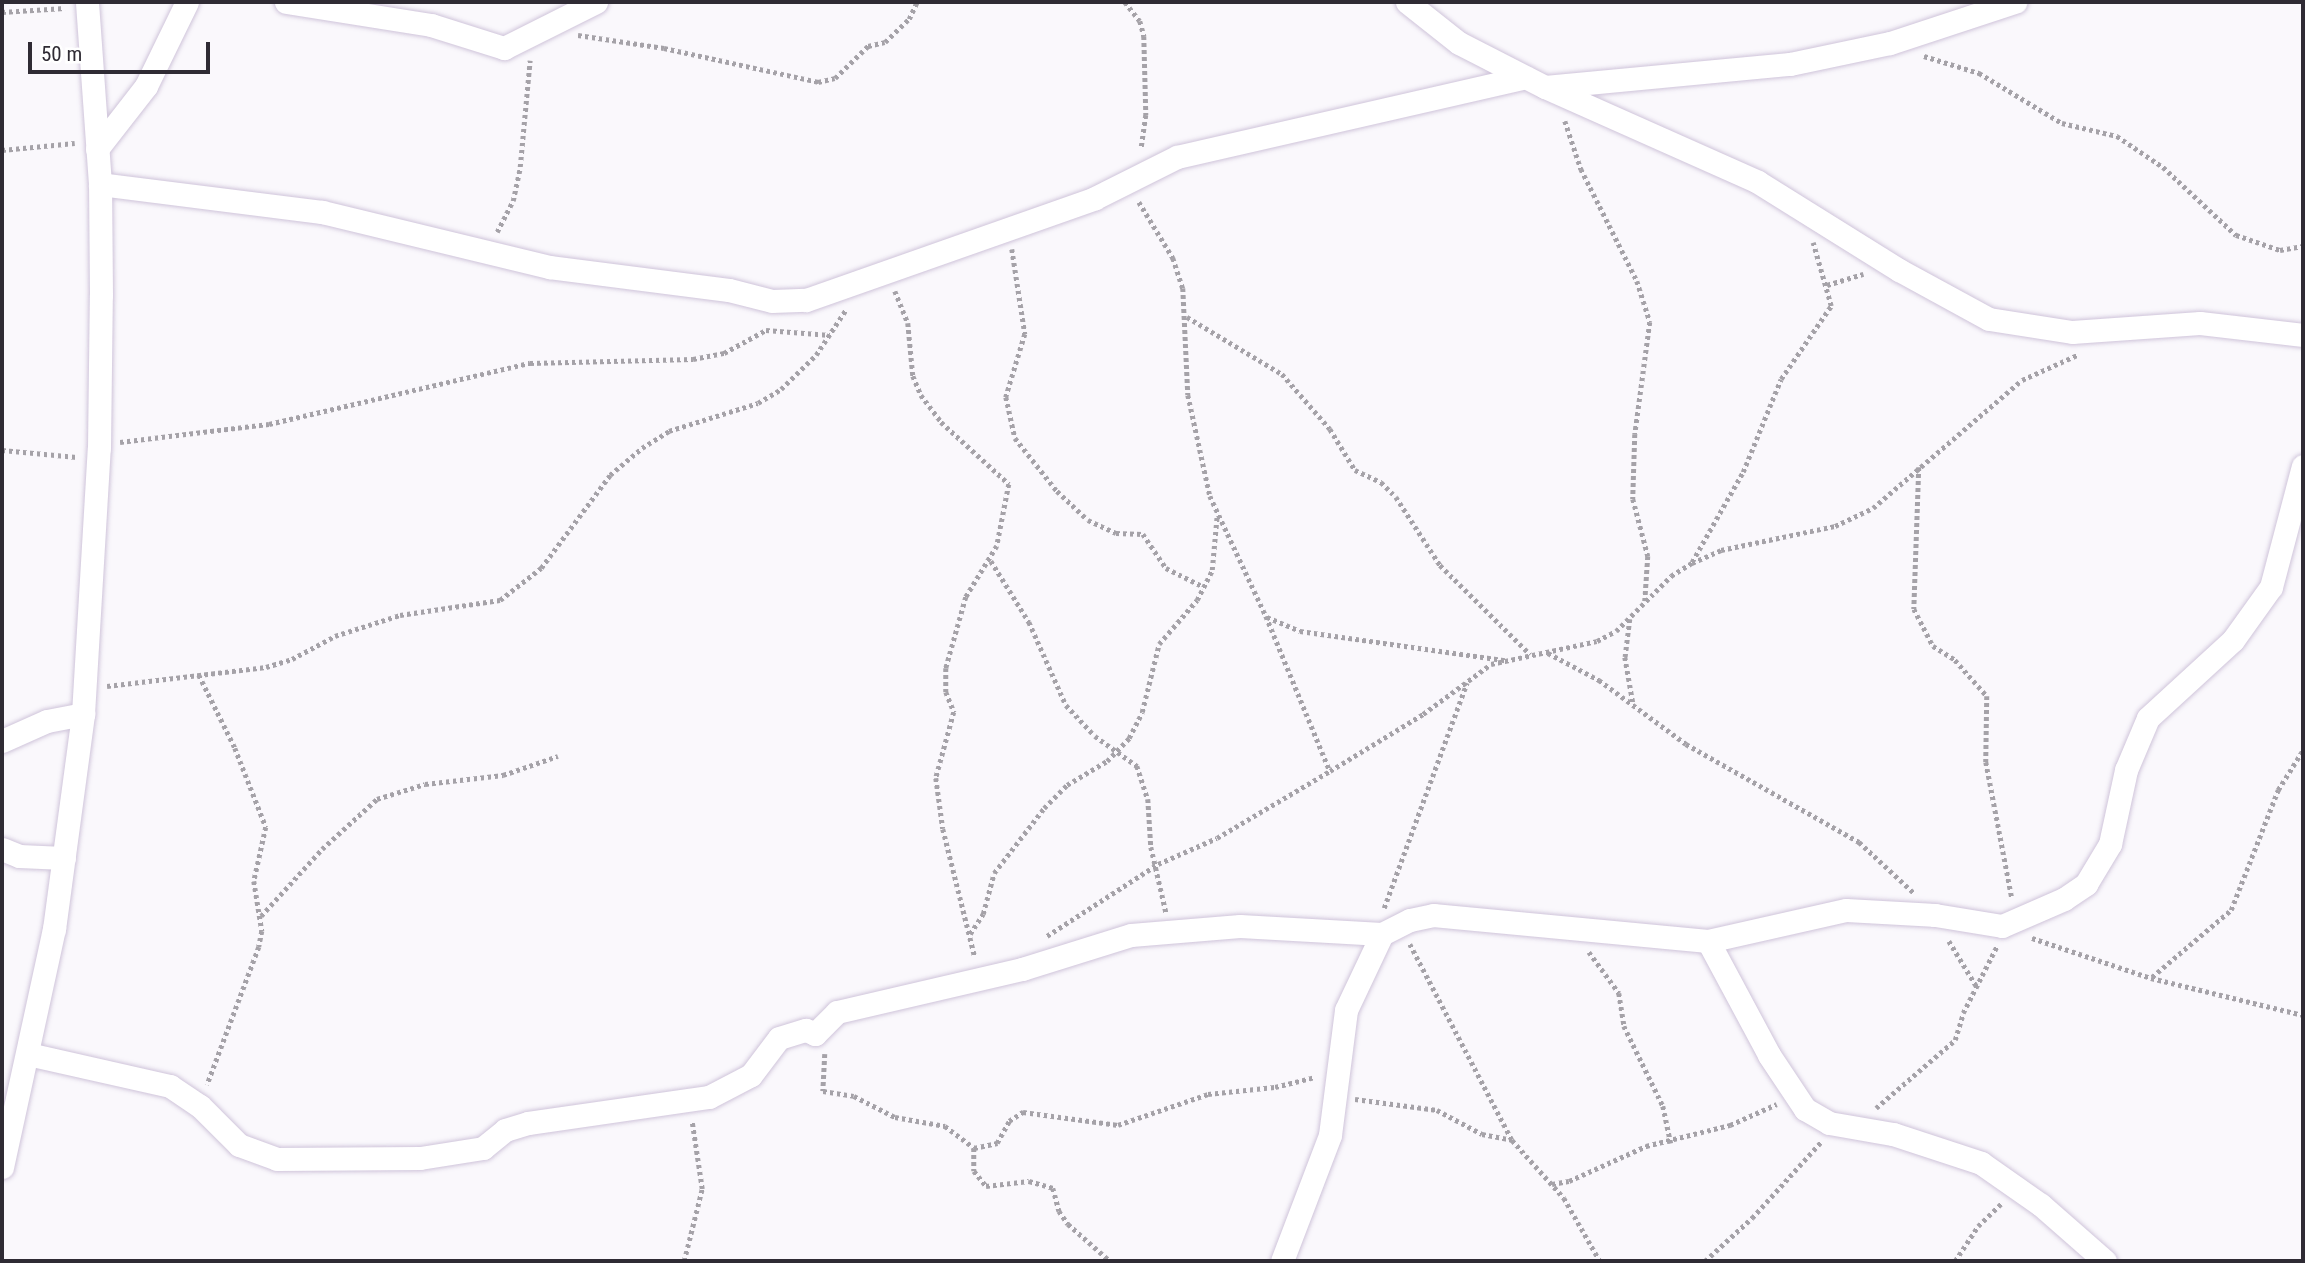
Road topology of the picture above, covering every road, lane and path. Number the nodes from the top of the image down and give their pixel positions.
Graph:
1 (187, 2) edge
2 (286, 2) edge
3 (596, 2) edge
4 (917, 2) edge
5 (1125, 2) edge
6 (1407, 2) edge
7 (2015, 2) edge
8 (87, 5) edge
9 (2, 12) edge
10 (542, 29) junction
11 (1890, 43) junction
12 (1545, 87) junction
13 (97, 145) junction
14 (2, 150) edge
15 (1133, 176) junction
16 (100, 184) junction
17 (1807, 211) junction
18 (1009, 228) junction
19 (2303, 246) edge
20 (477, 252) junction
21 (895, 270) junction
22 (859, 284) junction
23 (1186, 317) junction
24 (830, 335) junction
25 (2303, 335) edge
26 (2084, 352) dead end
27 (2, 450) edge
28 (99, 454) junction
29 (1919, 466) junction
30 (2303, 466) edge
31 (1217, 515) junction
32 (991, 560) junction
33 (1692, 563) junction
34 (1205, 587) junction
35 (1646, 601) junction
36 (1266, 616) junction
37 (1630, 618) junction
38 (1547, 652) junction
39 (1531, 655) junction
40 (1509, 660) junction
41 (199, 675) junction
42 (1467, 682) junction
43 (85, 689) junction
44 (1633, 704) junction
45 (83, 714) junction
46 (2, 741) edge
47 (1119, 750) junction
48 (2303, 750) edge
49 (558, 756) dead end
50 (1330, 771) junction
51 (2, 849) edge
52 (64, 858) junction
53 (1158, 864) junction
54 (1935, 915) junction
55 (260, 916) junction
56 (2008, 924) junction
57 (1173, 929) junction
58 (1573, 929) junction
59 (1385, 931) junction
60 (970, 934) junction
61 (1708, 941) junction
62 (1037, 943) dead end
63 (978, 968) dead end
64 (2151, 978) junction
65 (1977, 987) junction
66 (2303, 1015) edge
67 (816, 1034) junction
68 (29, 1054) junction
69 (1335, 1082) junction
70 (688, 1102) junction
71 (1801, 1105) junction
72 (200, 1106) junction
73 (1847, 1126) junction
74 (1512, 1140) junction
75 (1671, 1143) junction
76 (974, 1148) junction
77 (2, 1167) edge
78 (1552, 1184) junction
79 (2015, 1185) junction
80 (684, 1261) edge
81 (1110, 1261) edge
82 (1282, 1261) edge
83 (1600, 1261) edge
84 (1704, 1261) edge
85 (1955, 1261) edge
86 (2105, 1261) edge

1 - 13 street
2 - 10 street
3 - 10 street
4 - 10 path
5 - 15 path
6 - 12 street
7 - 11 street
8 - 9 path
8 - 13 street
10 - 20 path
11 - 12 street
11 - 19 path
12 - 15 street
12 - 17 street
12 - 35 path
13 - 14 path
13 - 16 street
15 - 18 street
15 - 23 path
16 - 20 street
16 - 28 street
17 - 25 street
17 - 33 path
18 - 21 street
18 - 34 path
20 - 22 street
21 - 22 street
21 - 32 path
22 - 24 path
23 - 31 path
23 - 39 path
24 - 28 path
24 - 41 path
26 - 29 path
27 - 28 path
28 - 43 street
29 - 33 path
29 - 56 path
30 - 56 street
31 - 34 path
31 - 36 path
32 - 47 path
32 - 60 path
33 - 35 path
34 - 47 path
35 - 37 path
36 - 40 path
36 - 50 path
37 - 38 path
37 - 44 path
38 - 39 path
38 - 44 path
39 - 40 path
40 - 42 path
41 - 43 path
41 - 55 path
42 - 50 path
42 - 59 path
43 - 45 street
44 - 54 path
45 - 46 street
45 - 52 street
47 - 53 path
47 - 60 path
48 - 64 path
49 - 55 path
50 - 53 path
51 - 52 street
52 - 68 street
53 - 57 path
53 - 62 path
54 - 56 street
54 - 61 street
54 - 65 path
55 - 72 path
56 - 64 path
56 - 65 path
57 - 59 street
57 - 67 street
58 - 59 street
58 - 61 street
58 - 75 path
59 - 69 street
59 - 74 path
60 - 63 path
61 - 71 street
64 - 66 path
65 - 73 path
67 - 70 street
67 - 76 path
68 - 72 street
68 - 77 street
69 - 74 path
69 - 76 path
69 - 82 street
70 - 72 street
70 - 80 path
71 - 73 street
71 - 75 path
73 - 79 street
73 - 84 path
74 - 78 path
75 - 78 path
76 - 81 path
78 - 83 path
79 - 85 path
79 - 86 street

